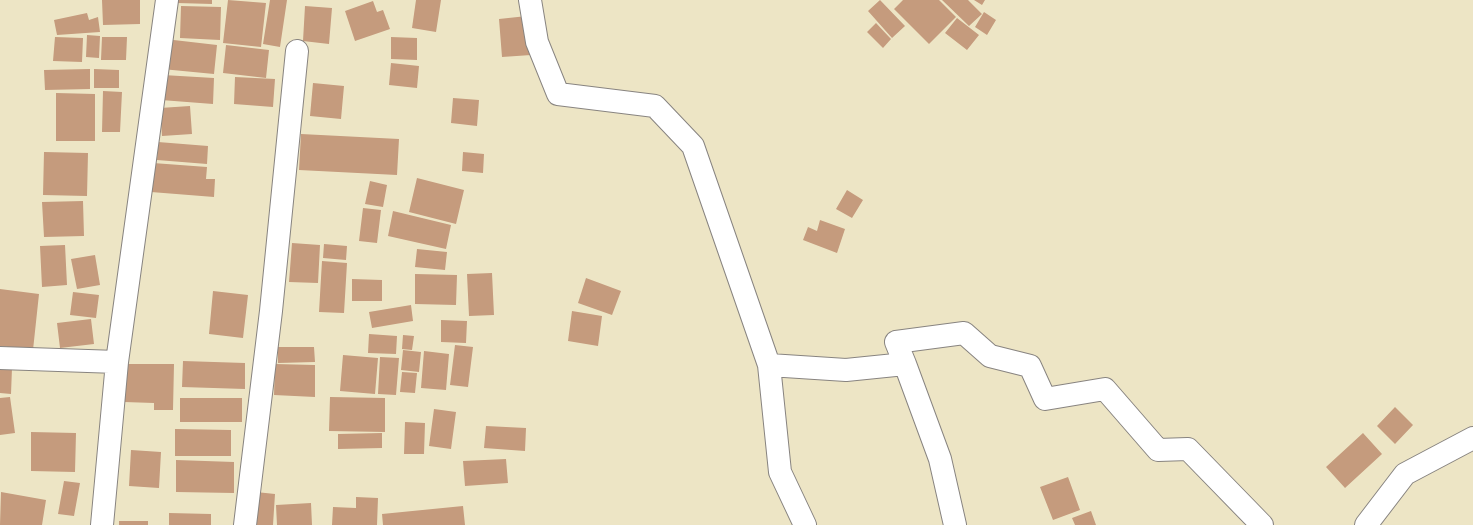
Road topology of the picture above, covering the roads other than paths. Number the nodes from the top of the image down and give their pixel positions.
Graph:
1 (167, 0) edge
2 (530, 0) edge
3 (297, 51) dead end
4 (0, 358) edge
5 (117, 362) junction
6 (905, 364) junction
7 (769, 366) junction
8 (1473, 438) edge
9 (102, 525) edge
10 (245, 525) edge
11 (805, 525) edge
12 (955, 525) edge
13 (1262, 525) edge
14 (1366, 525) edge

1 - 5 street
2 - 7 street
3 - 10 street
4 - 5 street
5 - 9 street
6 - 7 street
6 - 12 street
6 - 13 street
7 - 11 street
8 - 14 street

